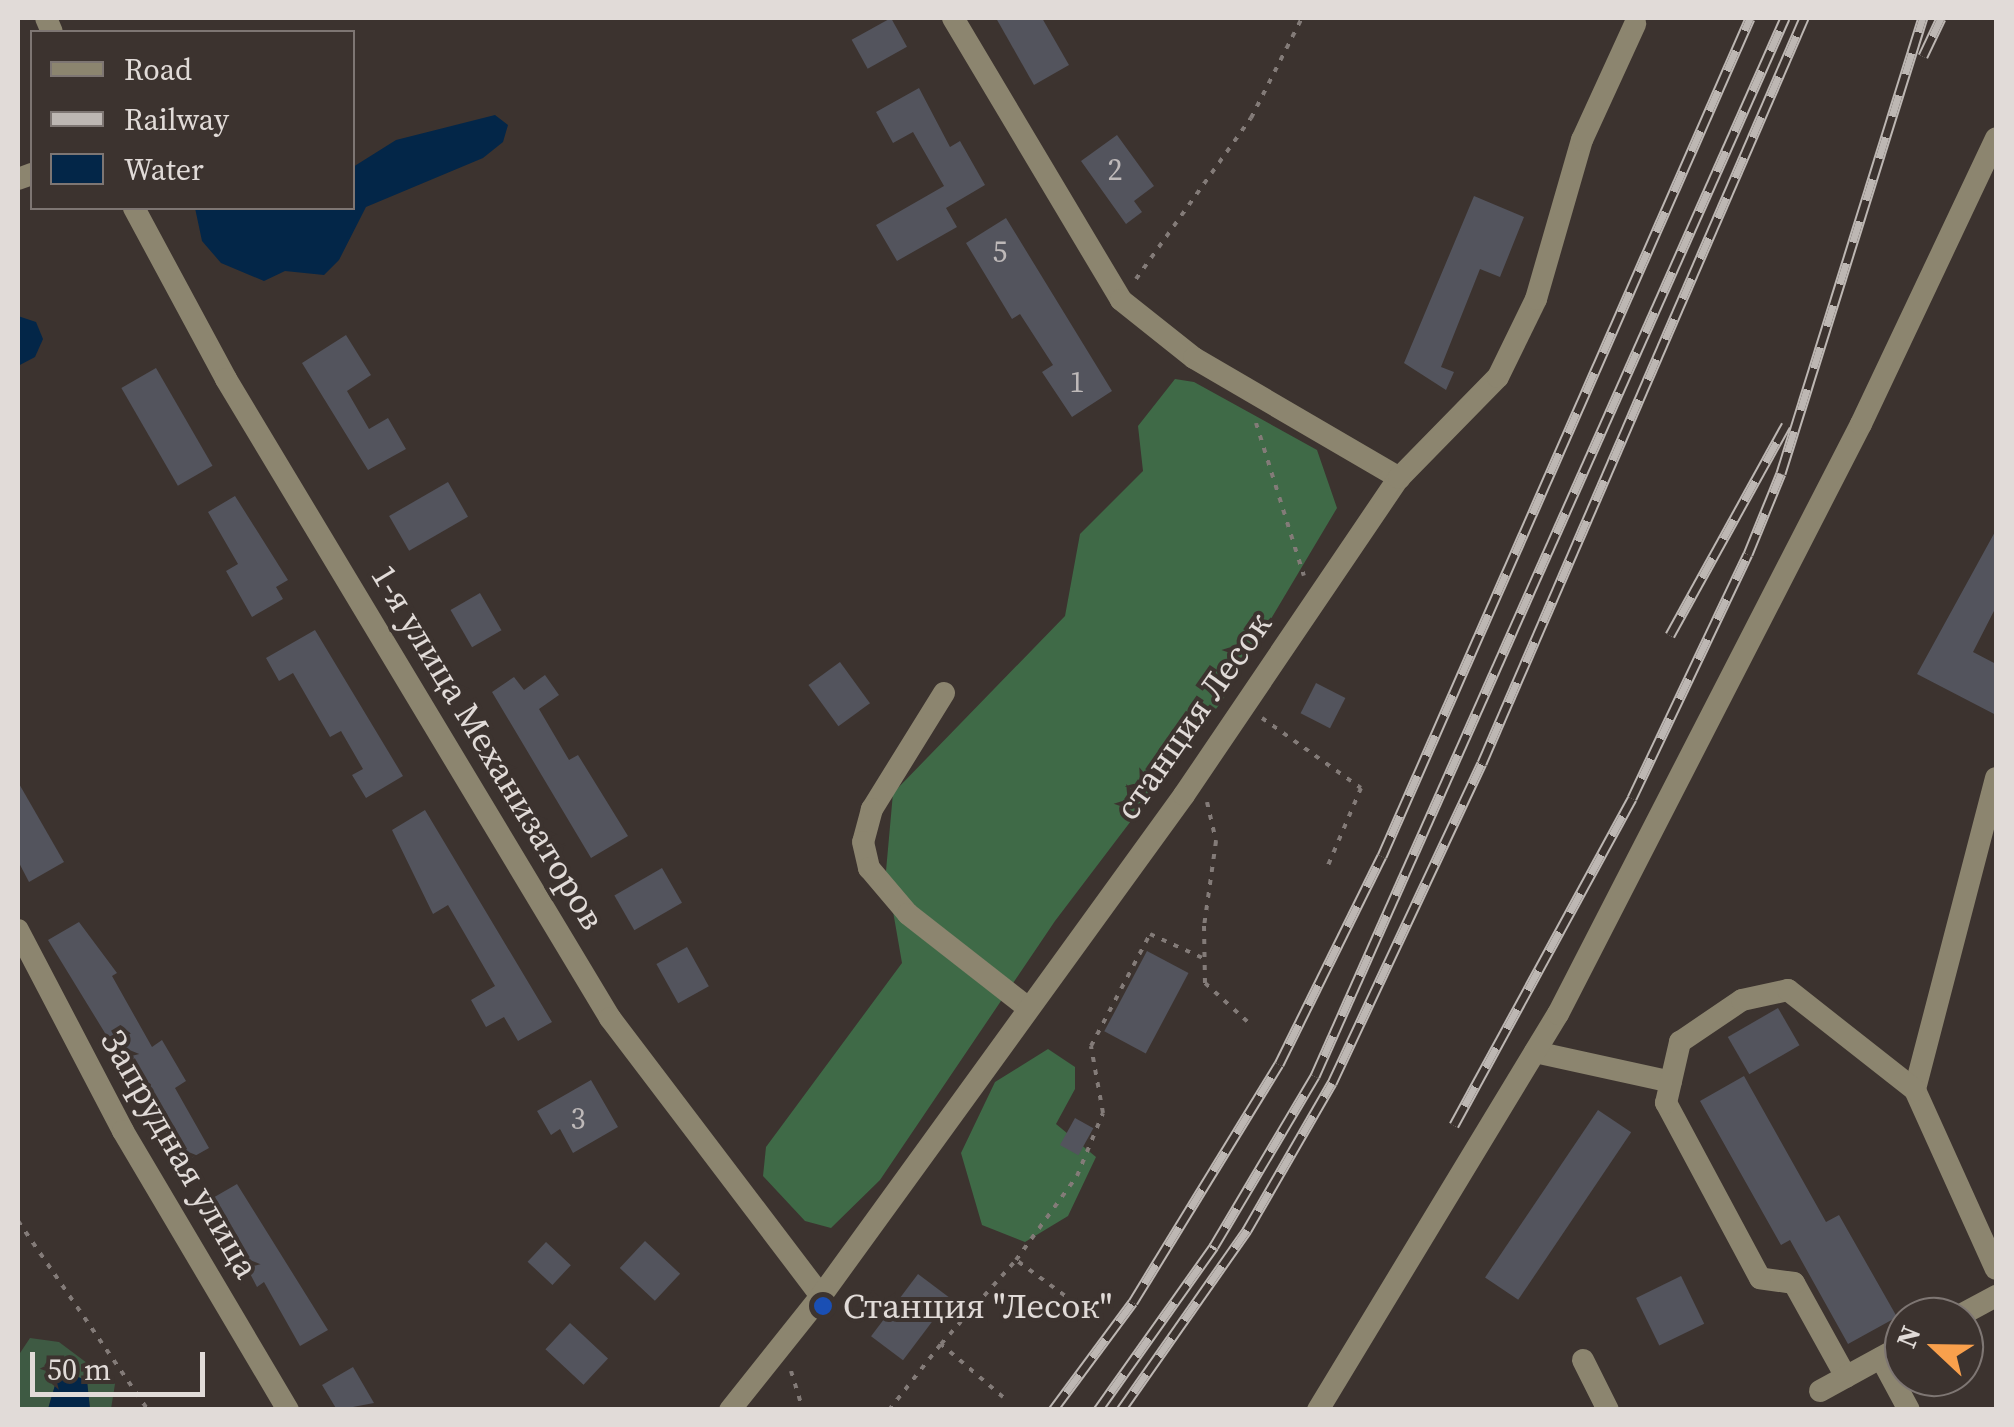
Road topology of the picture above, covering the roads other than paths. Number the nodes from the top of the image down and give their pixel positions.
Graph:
1 (953, 18) edge
2 (1635, 24) dead end
3 (1996, 138) edge
4 (135, 210) edge
5 (1400, 478) junction
6 (944, 692) dead end
7 (1996, 778) edge
8 (1996, 848) edge
9 (1973, 860) junction
10 (18, 930) edge
11 (1027, 1007) junction
12 (1534, 1052) junction
13 (1671, 1082) junction
14 (1914, 1090) junction
15 (1992, 1240) edge
16 (1996, 1268) edge
17 (821, 1296) junction
18 (1884, 1356) edge
19 (1881, 1358) junction
20 (1584, 1360) dead end
21 (1846, 1376) junction
22 (1820, 1391) dead end
23 (288, 1410) edge
24 (730, 1410) edge
25 (1318, 1410) edge
26 (1608, 1410) edge
27 (1908, 1410) edge

1 - 5 street
2 - 5 street, станция Лесок
3 - 12 street
4 - 17 street, 1-я улица Механизаторов
5 - 11 street, станция Лесок
6 - 11 street
7 - 9 street
8 - 9 street
9 - 14 street
10 - 23 street, Запрудная улица
11 - 17 street, станция Лесок
12 - 13 street
12 - 25 street
13 - 14 street
13 - 21 street
14 - 15 street
15 - 16 street
17 - 24 street, станция Лесок
18 - 19 street
19 - 21 street
19 - 27 street
20 - 26 street
21 - 22 street

